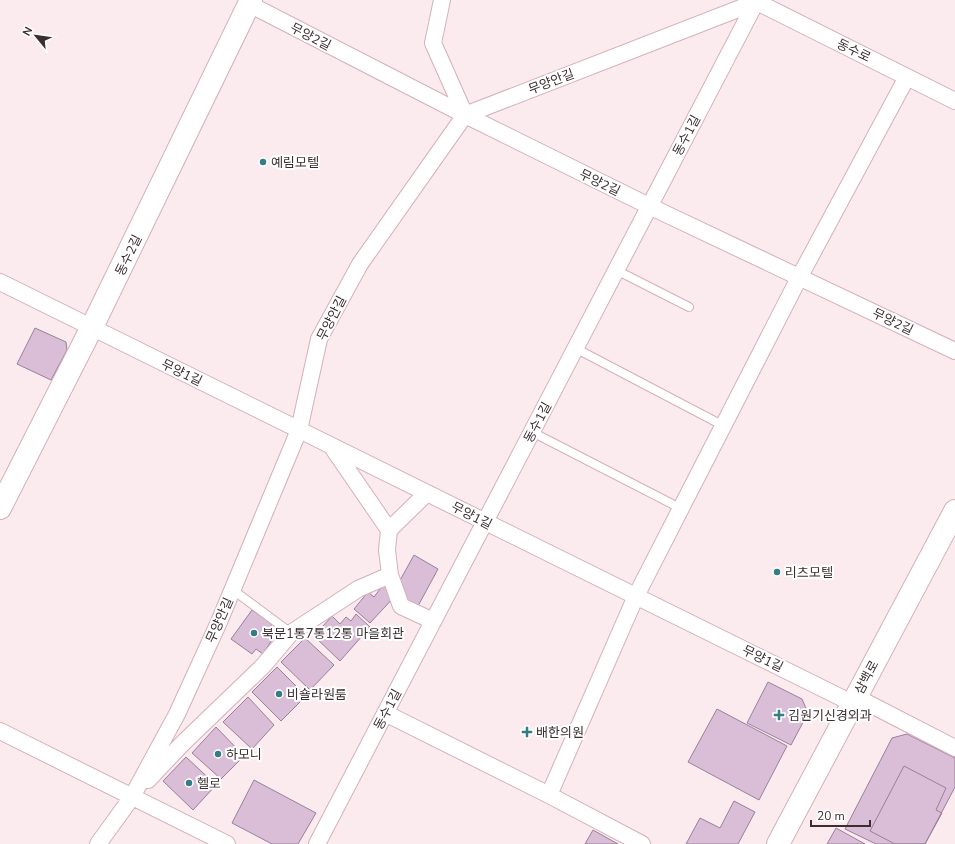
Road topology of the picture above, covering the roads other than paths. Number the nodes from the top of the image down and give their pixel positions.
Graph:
1 (442, 0) edge
2 (755, 1) edge
3 (250, 2) edge
4 (907, 77) junction
5 (955, 100) edge
6 (465, 115) junction
7 (649, 206) junction
8 (616, 270) junction
9 (800, 276) junction
10 (0, 282) edge
11 (689, 307) dead end
12 (92, 328) junction
13 (575, 348) junction
14 (955, 351) edge
15 (722, 425) junction
16 (299, 430) junction
17 (532, 432) junction
18 (331, 445) junction
19 (427, 493) junction
20 (0, 508) edge
21 (680, 508) junction
22 (955, 511) edge
23 (485, 522) junction
24 (389, 530) junction
25 (390, 575) junction
26 (233, 590) junction
27 (636, 596) junction
28 (433, 622) junction
29 (291, 633) junction
30 (854, 700) junction
31 (385, 713) junction
32 (0, 732) edge
33 (955, 748) edge
34 (549, 794) junction
35 (132, 797) junction
36 (98, 844) edge
37 (227, 844) edge
38 (317, 844) edge
39 (642, 844) edge
40 (778, 844) edge

1 - 6 street
2 - 4 street, 동수로
2 - 6 street, 무양안길
2 - 7 street, 동수1길
3 - 6 street, 무양2길
3 - 12 street, 동수2길
4 - 5 street, 동수로
4 - 9 street
6 - 7 street, 무양2길
6 - 16 street, 무양안길
7 - 8 street, 동수1길
7 - 9 street, 무양2길
8 - 11 lane
8 - 13 street, 동수1길
9 - 14 street, 무양2길
9 - 15 street
10 - 12 street, 무양1길
12 - 16 street, 무양1길
12 - 20 street, 동수2길
13 - 15 lane
13 - 17 street, 동수1길
15 - 21 street
16 - 18 street, 무양1길
16 - 26 street, 무양안길
17 - 21 lane
17 - 23 street, 동수1길
18 - 19 street, 무양1길
18 - 24 street
19 - 23 street, 무양1길
19 - 24 street
21 - 27 street
22 - 30 street, 삼백로
23 - 27 street, 무양1길
23 - 28 street, 동수1길
24 - 25 street
25 - 28 street
25 - 29 street
26 - 29 lane
26 - 35 street, 무양안길
27 - 30 street, 무양1길
27 - 34 street
28 - 31 street, 동수1길
29 - 35 street
30 - 33 street, 무양1길
30 - 40 street, 삼백로
31 - 34 street
31 - 38 street, 동수1길
32 - 35 street
34 - 39 street
35 - 36 street, 무양안길
35 - 37 street

